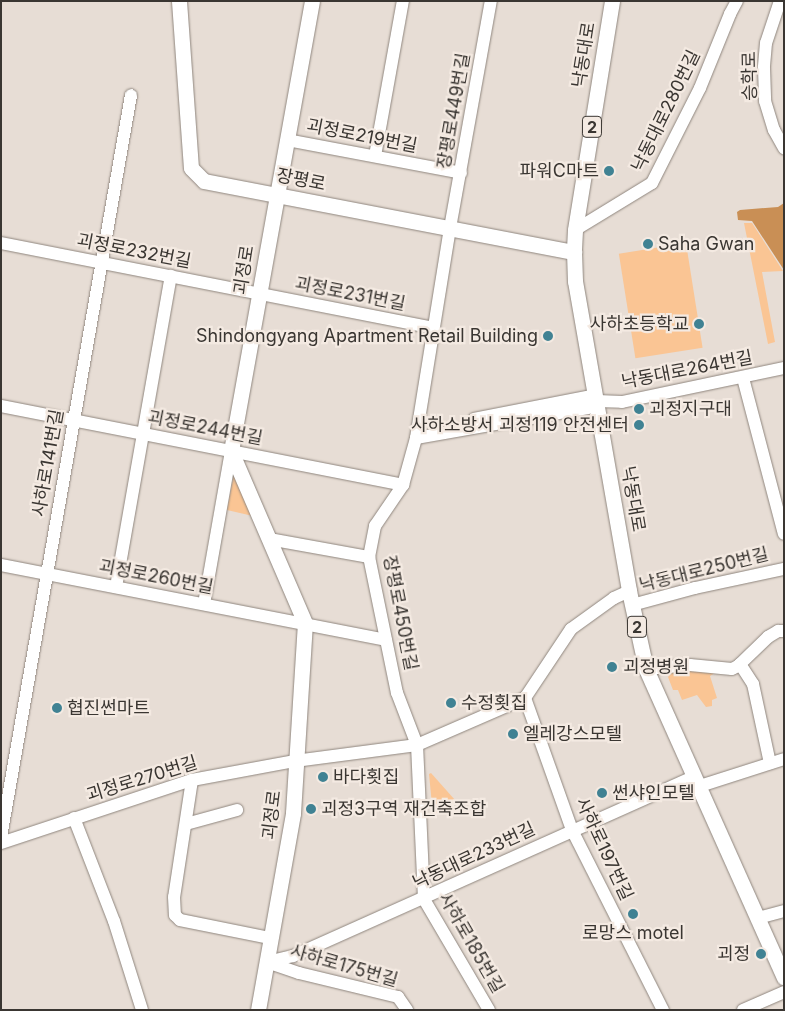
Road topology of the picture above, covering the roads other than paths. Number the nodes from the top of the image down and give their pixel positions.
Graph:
1 (179, 1) edge
2 (312, 1) edge
3 (404, 1) edge
4 (491, 1) edge
5 (612, 1) edge
6 (738, 1) edge
7 (780, 1) edge
8 (131, 95) dead end
9 (287, 140) junction
10 (784, 148) edge
11 (375, 156) junction
12 (460, 173) junction
13 (276, 194) junction
14 (450, 228) junction
15 (575, 230) junction
16 (1, 243) edge
17 (574, 252) junction
18 (102, 262) junction
19 (171, 276) junction
20 (260, 294) junction
21 (434, 328) junction
22 (784, 368) edge
23 (743, 378) junction
24 (598, 401) junction
25 (1, 406) edge
26 (74, 420) junction
27 (143, 434) junction
28 (416, 434) junction
29 (232, 452) junction
30 (403, 485) junction
31 (784, 534) edge
32 (269, 539) junction
33 (369, 557) junction
34 (1, 565) edge
35 (784, 568) edge
36 (47, 574) junction
37 (116, 587) junction
38 (630, 598) junction
39 (204, 604) junction
40 (305, 623) junction
41 (784, 630) edge
42 (386, 640) junction
43 (740, 664) junction
44 (646, 669) junction
45 (525, 698) junction
46 (417, 744) junction
47 (784, 759) edge
48 (295, 761) junction
49 (770, 763) junction
50 (192, 780) junction
51 (695, 782) junction
52 (237, 810) dead end
53 (74, 818) junction
54 (186, 824) junction
55 (572, 830) junction
56 (1, 837) edge
57 (1, 843) edge
58 (424, 899) junction
59 (784, 911) edge
60 (758, 918) junction
61 (270, 938) junction
62 (267, 962) junction
63 (784, 977) edge
64 (784, 992) edge
65 (142, 1010) edge
66 (258, 1010) edge
67 (407, 1010) edge
68 (489, 1010) edge
69 (663, 1010) edge
70 (743, 1010) edge

1 - 13 main road, 장평로
2 - 9 main road, 괴정로
3 - 11 street
4 - 12 street, 장평로449번길
5 - 15 main road, 낙동대로 / 2
6 - 15 street, 낙동대로280번길
7 - 10 street, 승학로
8 - 18 street, 사하로141번길
9 - 11 street, 괴정로219번길
9 - 13 main road, 괴정로
11 - 12 street, 괴정로219번길
12 - 14 street, 장평로449번길
13 - 14 main road, 장평로
13 - 20 main road, 괴정로
14 - 17 main road, 장평로
14 - 21 street, 장평로450번길
15 - 17 main road, 낙동대로 / 2
16 - 18 street, 괴정로232번길
17 - 24 main road, 낙동대로 / 2
18 - 19 street, 괴정로232번길
18 - 26 street, 사하로141번길
19 - 20 street, 괴정로232번길
19 - 27 street
20 - 21 street, 괴정로231번길
20 - 29 main road, 괴정로
21 - 28 street, 장평로450번길
22 - 23 street, 낙동대로264번길
23 - 24 street, 낙동대로264번길
23 - 31 street
24 - 28 street, 낙동대로264번길
24 - 38 main road, 낙동대로 / 2
25 - 26 street, 괴정로244번길
26 - 27 street, 괴정로244번길
26 - 36 street, 사하로141번길
27 - 29 street, 괴정로244번길
27 - 37 street
28 - 30 street, 장평로450번길
29 - 30 street, 괴정로244번길
29 - 32 main road, 괴정로
29 - 39 street
30 - 33 street, 장평로450번길
32 - 33 street
32 - 40 main road, 괴정로
33 - 42 street, 장평로450번길
34 - 36 street, 괴정로260번길
35 - 38 street, 낙동대로250번길
36 - 37 street, 괴정로260번길
36 - 56 street, 사하로141번길
37 - 39 street, 괴정로260번길
38 - 44 main road, 낙동대로 / 2
38 - 45 street, 낙동대로250번길
39 - 40 street, 괴정로260번길
40 - 42 street
40 - 48 main road, 괴정로
41 - 43 street
42 - 46 street, 장평로450번길
43 - 44 street
43 - 49 street
44 - 51 main road, 낙동대로 / 2
45 - 46 street, 괴정로270번길
45 - 55 street, 사하로197번길
46 - 48 street, 괴정로270번길
46 - 58 street, 사하로185번길
47 - 49 street, 낙동대로233번길
48 - 50 street, 괴정로270번길
48 - 61 main road, 괴정로
49 - 51 street, 낙동대로233번길
50 - 53 street, 괴정로270번길
50 - 54 street
51 - 55 street, 낙동대로233번길
51 - 60 main road, 낙동대로 / 2
52 - 54 street
53 - 57 street, 괴정로270번길
53 - 65 street
54 - 61 street
55 - 58 street, 낙동대로233번길
55 - 69 street, 사하로197번길
58 - 62 street, 낙동대로233번길
58 - 68 street, 사하로185번길
59 - 60 street
60 - 63 main road, 낙동대로 / 2
61 - 62 main road, 괴정로
62 - 66 main road, 괴정로
62 - 67 street, 사하로175번길
64 - 70 street

